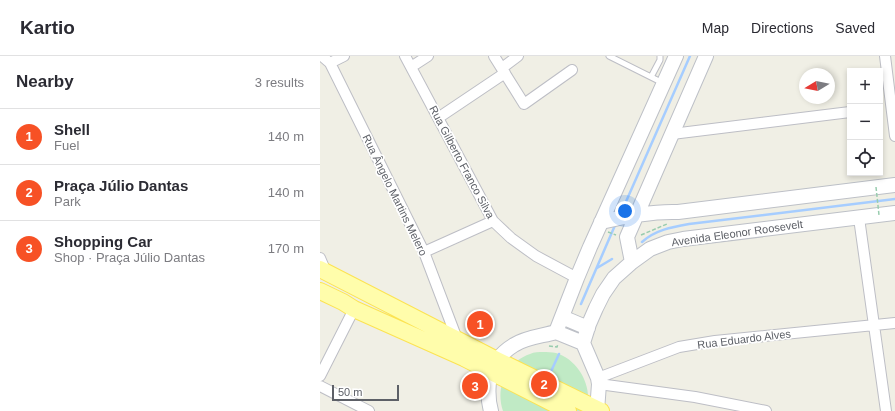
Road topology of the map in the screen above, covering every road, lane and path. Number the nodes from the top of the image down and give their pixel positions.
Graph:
1 (344, 56) edge
2 (405, 56) edge
3 (428, 56) edge
4 (494, 56) edge
5 (518, 56) edge
6 (609, 56) edge
7 (660, 56) edge
8 (676, 56) edge
9 (706, 56) edge
10 (885, 56) edge
11 (324, 59) edge
12 (411, 68) junction
13 (572, 70) dead end
14 (503, 71) junction
15 (658, 80) junction
16 (893, 106) edge
17 (883, 108) edge
18 (847, 112) edge
19 (438, 118) junction
20 (672, 134) junction
21 (895, 136) edge
22 (895, 185) edge
23 (876, 187) junction
24 (895, 213) edge
25 (879, 215) junction
26 (630, 216) junction
27 (859, 218) junction
28 (493, 221) junction
29 (604, 222) junction
30 (424, 252) junction
31 (632, 262) junction
32 (322, 267) edge
33 (577, 278) junction
34 (320, 291) edge
35 (354, 309) junction
36 (562, 317) junction
37 (895, 323) edge
38 (873, 326) junction
39 (588, 328) junction
40 (556, 332) junction
41 (457, 340) junction
42 (583, 343) junction
43 (494, 366) junction
44 (320, 376) edge
45 (599, 381) junction
46 (320, 386) edge
47 (599, 410) edge
48 (369, 411) edge
49 (492, 411) edge
50 (568, 411) edge
51 (766, 411) edge
52 (886, 411) edge

1 - 11 street
2 - 12 street, Rua Gilberto Franco Silva
3 - 12 street
4 - 14 street
5 - 14 street
6 - 15 lane
7 - 15 lane
8 - 15 street
9 - 20 street
10 - 16 street
11 - 30 street, Rua Ângelo Martins Melero
12 - 19 street, Rua Gilberto Franco Silva
13 - 14 street
14 - 19 street
15 - 29 street
16 - 17 street
16 - 21 street
18 - 20 street
19 - 28 street, Rua Gilberto Franco Silva
20 - 26 street
22 - 23 street
23 - 25 path, bridge
23 - 26 street
24 - 25 street, Avenida Eleonor Roosevelt
25 - 27 street, Avenida Eleonor Roosevelt
26 - 29 street
26 - 31 street
27 - 31 street, Avenida Eleonor Roosevelt
27 - 38 street
28 - 30 street
28 - 33 street, Rua Gilberto Franco Silva
29 - 33 street
30 - 41 street, Rua Ângelo Martins Melero
31 - 39 street, Avenida Eleonor Roosevelt
32 - 41 main road
33 - 36 street
34 - 35 main road
35 - 43 main road
35 - 44 street
36 - 39 street
36 - 40 street
37 - 38 street, Rua Eduardo Alves
38 - 45 street, Rua Eduardo Alves
38 - 52 street
39 - 42 street, Avenida Eleonor Roosevelt
40 - 42 street
40 - 43 street
41 - 43 main road
42 - 45 street
43 - 47 main road
43 - 49 street
43 - 50 main road
45 - 47 street
45 - 51 street
46 - 48 street

